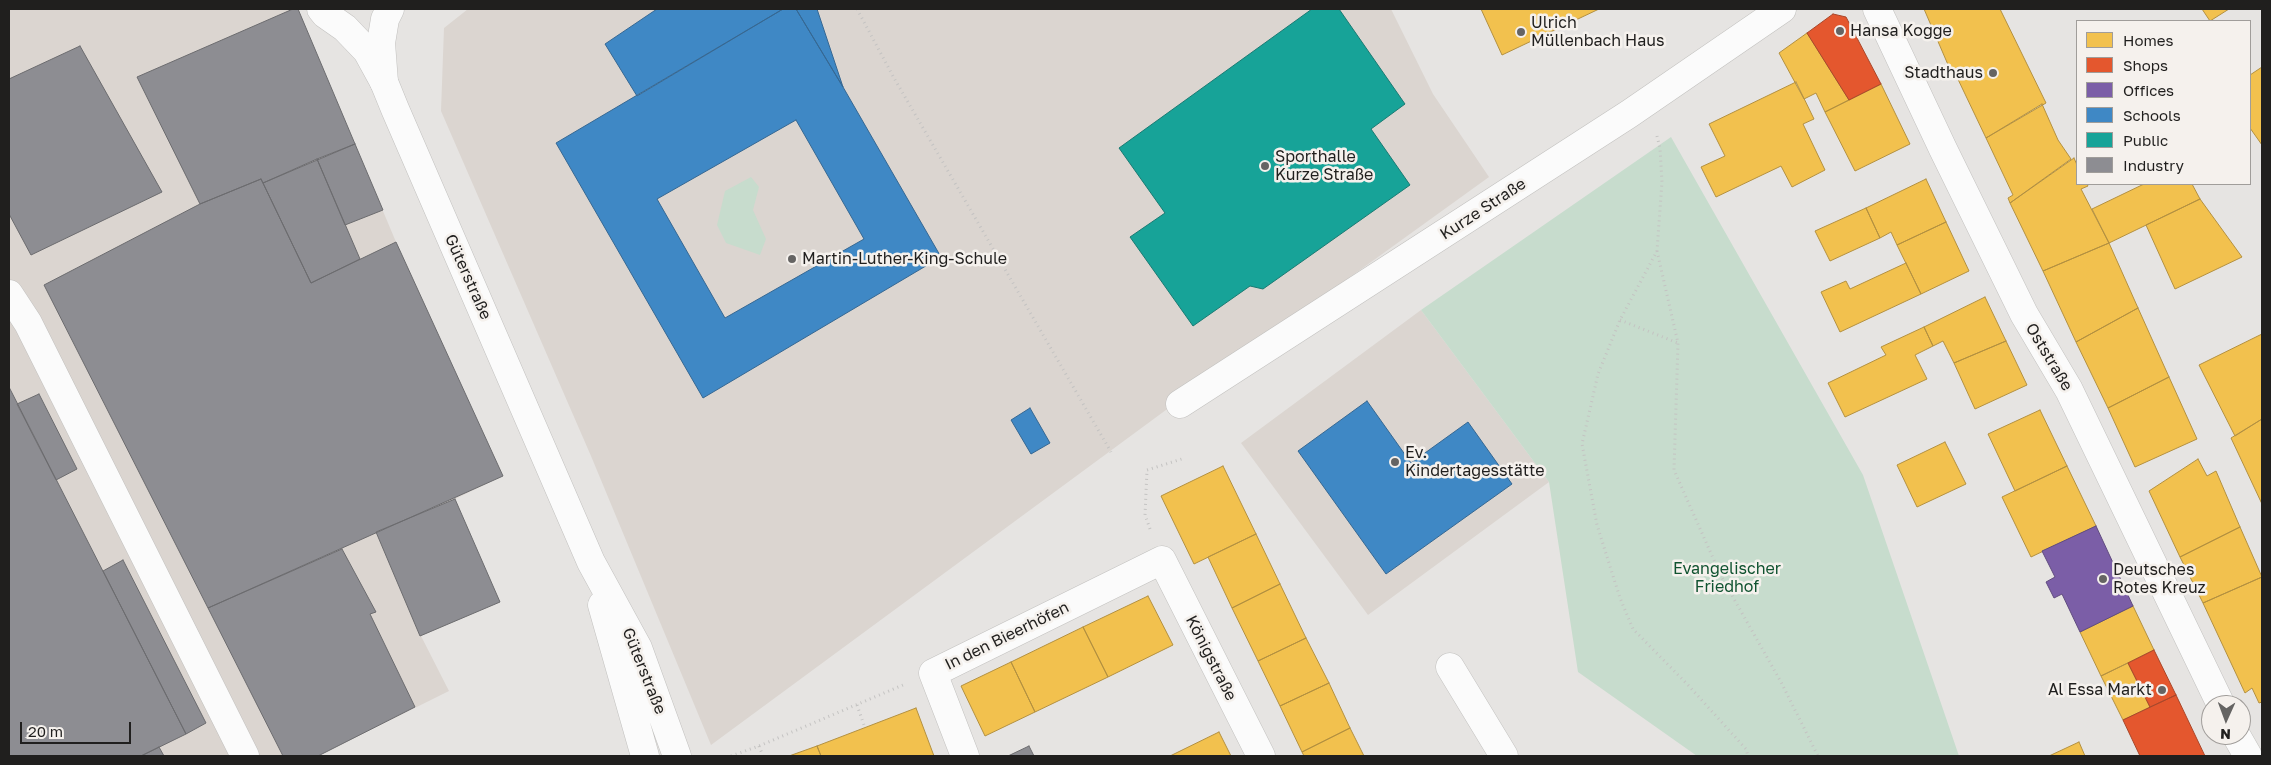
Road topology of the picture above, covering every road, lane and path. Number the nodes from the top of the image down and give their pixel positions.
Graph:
1 (321, 9) edge
2 (390, 9) edge
3 (857, 9) edge
4 (1782, 9) edge
5 (1877, 9) edge
6 (384, 82) junction
7 (1629, 114) junction
8 (1657, 251) junction
9 (9, 294) edge
10 (1620, 320) junction
11 (1678, 343) junction
12 (1180, 404) dead end
13 (1110, 452) dead end
14 (1185, 458) dead end
15 (1162, 560) junction
16 (591, 562) junction
17 (1450, 667) dead end
18 (904, 685) dead end
19 (2216, 695) edge
20 (857, 705) junction
21 (865, 728) dead end
22 (2242, 745) edge
23 (759, 746) junction
24 (245, 756) edge
25 (645, 756) edge
26 (678, 756) edge
27 (730, 756) edge
28 (763, 756) edge
29 (965, 756) edge
30 (1260, 756) edge
31 (1504, 756) edge
32 (1748, 756) edge
33 (1818, 756) edge
34 (2248, 756) edge

1 - 6 street, Güterstraße
2 - 6 street
3 - 13 path
4 - 7 street, Kurze Straße
5 - 19 street, Oststraße
6 - 16 street, Güterstraße
7 - 8 path
7 - 12 street, Kurze Straße
8 - 10 path
8 - 11 path
9 - 24 street
10 - 11 path
10 - 32 path
11 - 33 path
14 - 15 path
15 - 29 street, In den Bieerhöfen
15 - 30 street, Königstraße
16 - 25 street, Güterstraße
16 - 26 street, Güterstraße
17 - 31 street
18 - 20 path
20 - 21 path
20 - 23 path
22 - 34 street
23 - 27 path
23 - 28 path

